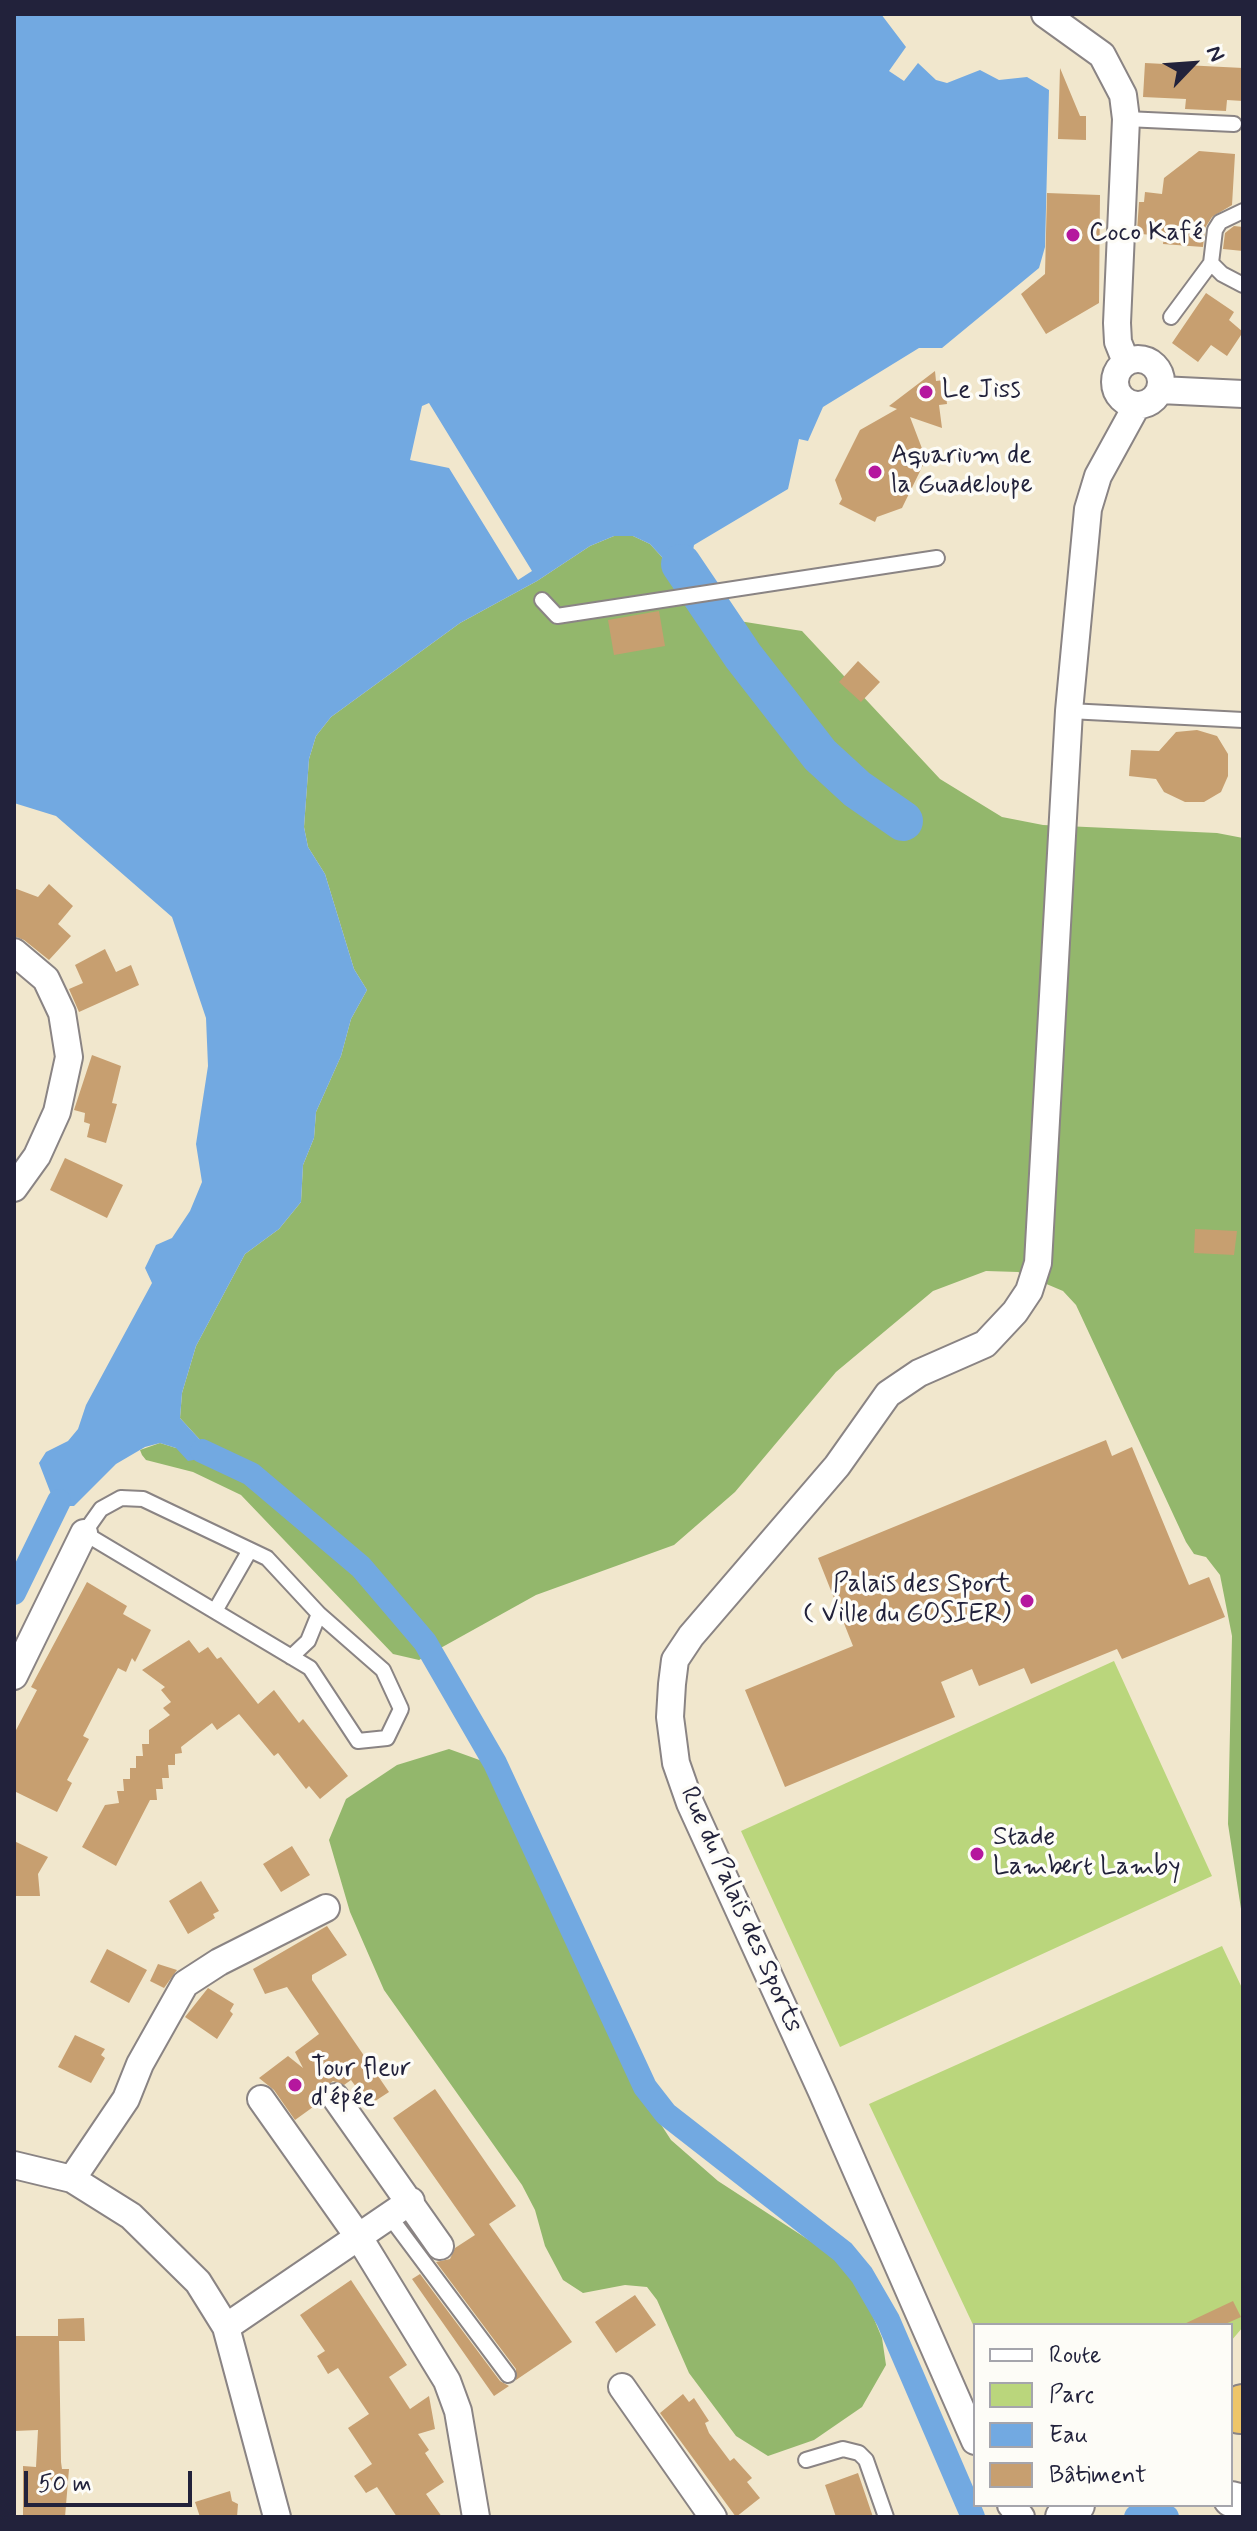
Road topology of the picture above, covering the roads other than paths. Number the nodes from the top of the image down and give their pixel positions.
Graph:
1 (1045, 14) edge
2 (1126, 119) junction
3 (1234, 124) dead end
4 (1243, 211) edge
5 (1211, 263) junction
6 (1243, 285) edge
7 (1171, 317) dead end
8 (1126, 362) junction
9 (1160, 390) junction
10 (1243, 394) edge
11 (1137, 405) junction
12 (937, 558) dead end
13 (542, 600) dead end
14 (1069, 711) junction
15 (1243, 720) edge
16 (14, 952) edge
17 (14, 1188) edge
18 (84, 1533) junction
19 (250, 1550) junction
20 (215, 1611) junction
21 (319, 1614) junction
22 (291, 1657) junction
23 (14, 1676) edge
24 (326, 1908) dead end
25 (335, 2097) dead end
26 (261, 2099) dead end
27 (14, 2165) edge
28 (72, 2179) junction
29 (400, 2209) junction
30 (360, 2239) junction
31 (440, 2246) dead end
32 (226, 2327) junction
33 (508, 2375) dead end
34 (622, 2387) dead end
35 (973, 2436) edge
36 (806, 2460) dead end
37 (277, 2517) edge
38 (476, 2517) edge
39 (713, 2517) edge
40 (886, 2517) edge

1 - 2 street
2 - 3 lane
2 - 8 street
4 - 5 lane
5 - 6 lane
5 - 7 lane
8 - 9 street
8 - 11 street
9 - 10 street
9 - 11 street
11 - 14 street, Rue du Palais des Sports
12 - 13 lane
14 - 15 lane
14 - 35 street, Rue du Palais des Sports
16 - 17 street
18 - 19 lane
18 - 20 lane
18 - 23 street
19 - 20 lane
19 - 21 lane
20 - 22 lane
21 - 22 lane
21 - 22 lane
24 - 28 street
25 - 29 street
26 - 30 street
27 - 28 street
28 - 32 street
29 - 30 street
29 - 31 street
29 - 33 lane
30 - 32 street
30 - 38 street
32 - 37 street
34 - 39 street
36 - 40 lane

